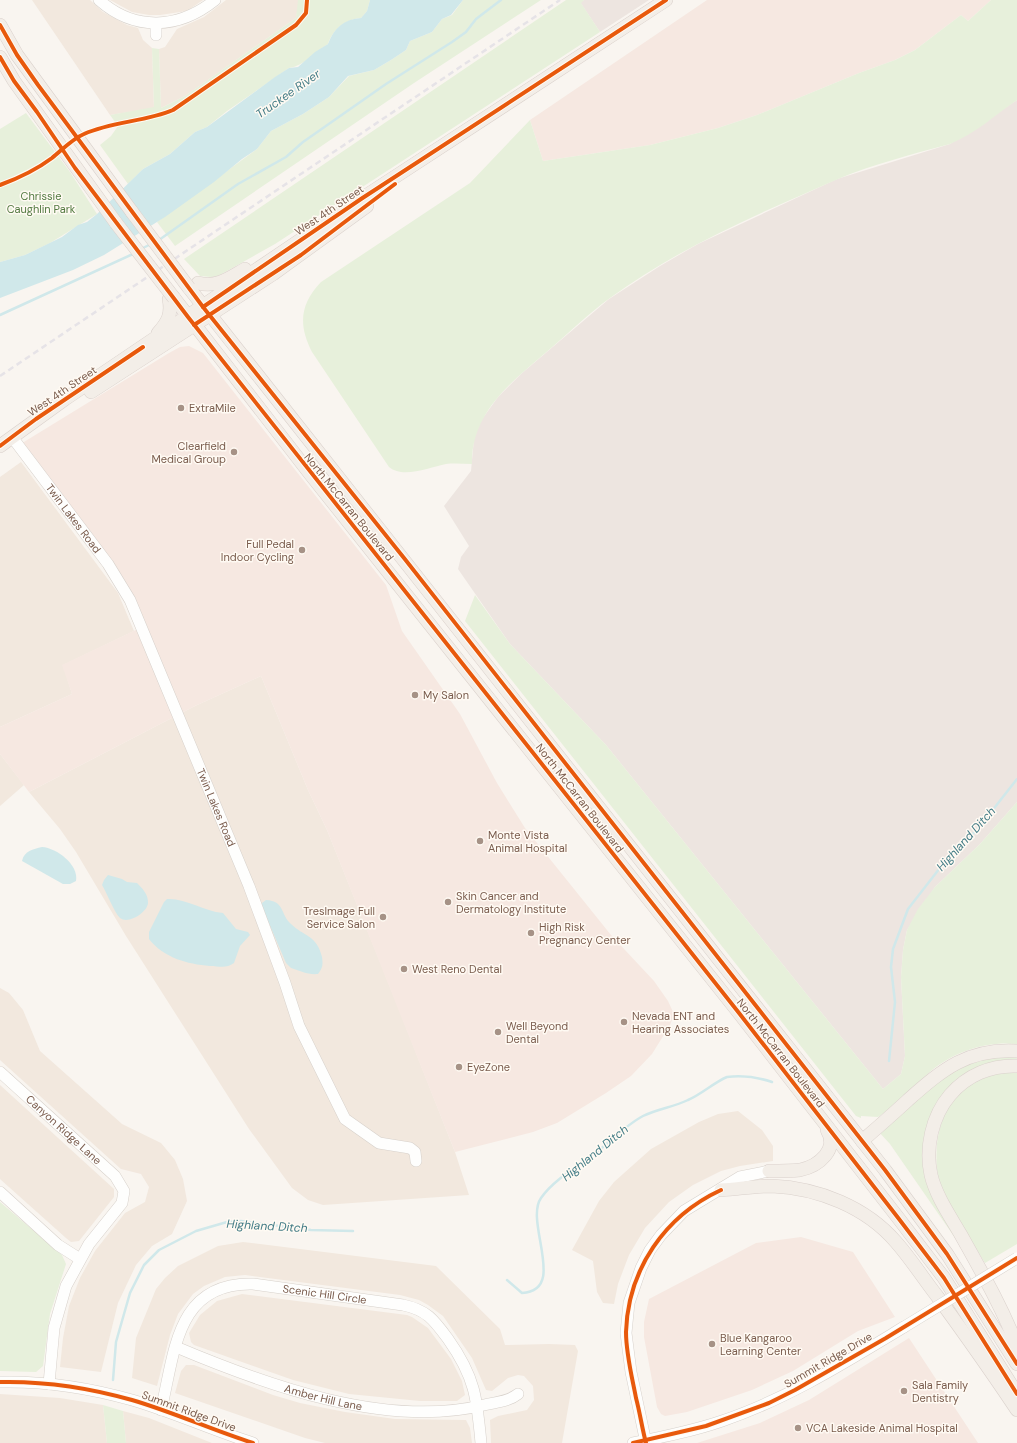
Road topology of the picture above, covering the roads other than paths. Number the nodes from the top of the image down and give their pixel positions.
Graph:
1 (99, 0) edge
2 (215, 0) edge
3 (666, 0) edge
4 (0, 25) edge
5 (0, 57) edge
6 (467, 130) junction
7 (283, 252) junction
8 (193, 285) junction
9 (171, 298) junction
10 (207, 311) junction
11 (191, 321) junction
12 (143, 347) junction
13 (12, 437) junction
14 (0, 446) edge
15 (404, 558) junction
16 (389, 572) junction
17 (1017, 1051) edge
18 (1017, 1066) edge
19 (0, 1072) edge
20 (818, 1115) junction
21 (862, 1141) junction
22 (416, 1160) dead end
23 (769, 1171) joint
24 (721, 1190) junction
25 (0, 1192) edge
26 (1017, 1258) edge
27 (80, 1259) junction
28 (1017, 1346) edge
29 (176, 1347) junction
30 (1017, 1364) edge
31 (0, 1382) edge
32 (49, 1384) junction
33 (518, 1394) dead end
34 (1017, 1394) edge
35 (477, 1407) junction
36 (161, 1410) junction
37 (1017, 1410) edge
38 (646, 1442) edge
39 (253, 1443) edge
40 (481, 1443) edge
41 (633, 1443) edge

1 - 2 street
3 - 6 main road, West 4th Street
4 - 8 main road, North McCarran Boulevard, bridge
5 - 9 main road, North McCarran Boulevard, bridge
6 - 7 main road, West 4th Street
6 - 10 main road, West 4th Street
7 - 8 main road
7 - 10 main road, West 4th Street
8 - 10 main road, North McCarran Boulevard
9 - 11 main road, North McCarran Boulevard
9 - 12 main road
10 - 11 main road, West 4th Street
10 - 15 main road, North McCarran Boulevard
11 - 12 main road, West 4th Street
11 - 13 main road, West 4th Street
11 - 16 main road, North McCarran Boulevard
12 - 13 main road, West 4th Street
13 - 14 main road, West 4th Street
13 - 22 street, Twin Lakes Road
15 - 16 main road
15 - 21 main road, North McCarran Boulevard
16 - 20 main road, North McCarran Boulevard
17 - 21 main road
18 - 28 main road
19 - 27 street, Canyon Ridge Lane
20 - 23 main road
20 - 34 main road, North McCarran Boulevard
21 - 30 main road, North McCarran Boulevard
23 - 24 street
24 - 37 main road
24 - 38 street
25 - 27 street
26 - 38 street, Summit Ridge Drive, bridge
27 - 32 street
29 - 35 street, Amber Hill Lane
29 - 35 street, Scenic Hill Circle
29 - 36 street, Scenic Hill Circle
31 - 32 street, Summit Ridge Drive
32 - 36 street, Summit Ridge Drive
33 - 35 street, Amber Hill Lane
35 - 40 street, Scenic Hill Circle
36 - 39 street, Summit Ridge Drive
38 - 41 street, Summit Ridge Drive

